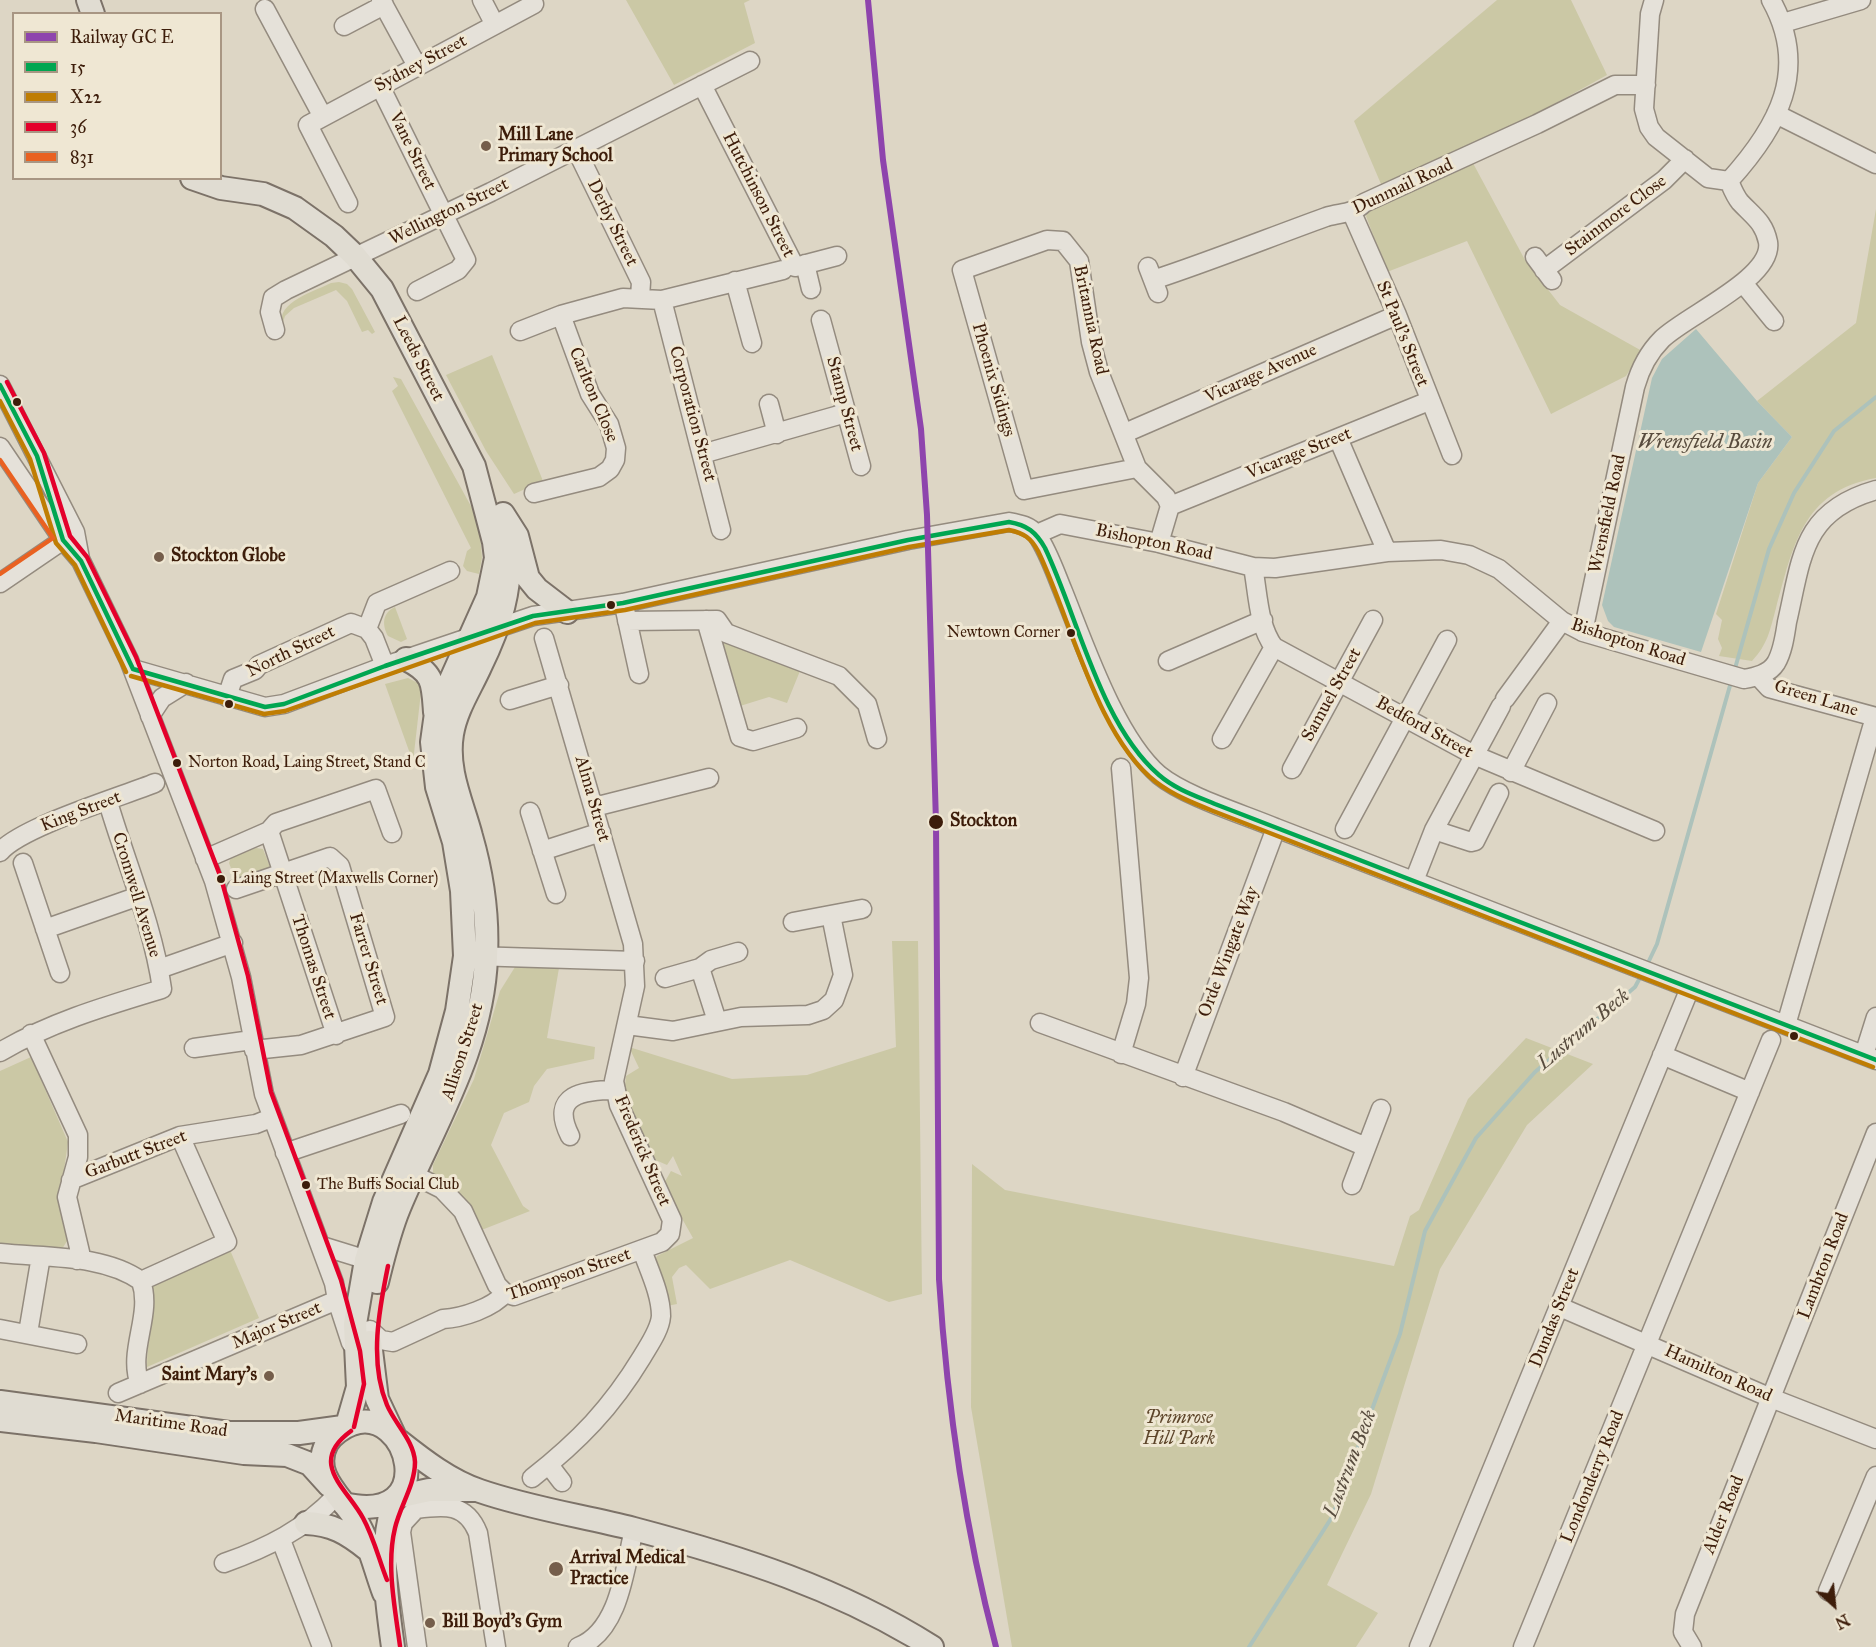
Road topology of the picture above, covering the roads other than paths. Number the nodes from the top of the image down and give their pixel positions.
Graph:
1 (482, 0) edge
2 (1771, 0) edge
3 (1650, 1) edge
4 (383, 2) edge
5 (534, 4) dead end
6 (1868, 4) edge
7 (264, 9) dead end
8 (1783, 23) junction
9 (495, 25) junction
10 (344, 26) dead end
11 (750, 61) dead end
12 (417, 66) junction
13 (702, 85) junction
14 (1646, 85) junction
15 (380, 86) junction
16 (1776, 114) junction
17 (316, 121) junction
18 (576, 149) junction
19 (1684, 159) junction
20 (1876, 164) edge
21 (198, 180) edge
22 (1729, 181) junction
23 (348, 203) dead end
24 (1352, 213) junction
25 (443, 216) junction
26 (355, 256) junction
27 (837, 256) dead end
28 (805, 264) junction
29 (1544, 269) dead end
30 (783, 270) dead end
31 (962, 270) joint
32 (1153, 280) dead end
33 (735, 281) junction
34 (1743, 283) junction
35 (812, 289) dead end
36 (417, 291) dead end
37 (640, 298) junction
38 (662, 300) junction
39 (561, 315) junction
40 (1397, 315) junction
41 (821, 320) dead end
42 (1774, 321) dead end
43 (275, 330) dead end
44 (520, 331) dead end
45 (752, 343) dead end
46 (0, 385) edge
47 (1429, 401) junction
48 (769, 404) dead end
49 (846, 412) junction
50 (1125, 433) junction
51 (777, 434) junction
52 (1338, 438) junction
53 (0, 447) edge
54 (702, 454) junction
55 (1452, 455) dead end
56 (37, 456) junction
57 (474, 466) junction
58 (861, 466) dead end
59 (1137, 468) junction
60 (1876, 490) edge
61 (534, 493) dead end
62 (1170, 506) junction
63 (503, 514) junction
64 (722, 530) dead end
65 (1037, 534) junction
66 (63, 540) junction
67 (1159, 543) junction
68 (1387, 552) junction
69 (81, 561) junction
70 (1253, 567) junction
71 (450, 571) dead end
72 (0, 583) edge
73 (623, 603) junction
74 (567, 612) junction
75 (706, 620) junction
76 (1263, 620) junction
77 (1373, 620) dead end
78 (627, 621) junction
79 (1562, 621) junction
80 (367, 629) junction
81 (497, 629) junction
82 (1583, 632) junction
83 (471, 636) junction
84 (544, 638) dead end
85 (1447, 640) dead end
86 (1274, 647) junction
87 (406, 659) junction
88 (1168, 661) dead end
89 (385, 666) junction
90 (133, 669) junction
91 (639, 674) dead end
92 (1751, 678) junction
93 (1339, 681) junction
94 (186, 683) junction
95 (559, 685) junction
96 (230, 688) junction
97 (510, 700) dead end
98 (1547, 704) dead end
99 (435, 713) junction
100 (150, 716) junction
101 (1876, 717) edge
102 (1407, 718) junction
103 (797, 728) dead end
104 (871, 728) dead end
105 (1222, 739) dead end
106 (1474, 755) junction
107 (1121, 768) dead end
108 (1292, 770) dead end
109 (1511, 772) junction
110 (709, 777) dead end
111 (155, 783) dead end
112 (1499, 793) dead end
113 (108, 802) junction
114 (594, 807) junction
115 (530, 812) dead end
116 (1276, 828) junction
117 (1345, 829) dead end
118 (1434, 830) junction
119 (268, 831) junction
120 (1655, 831) dead end
121 (602, 832) junction
122 (392, 833) dead end
123 (4, 847) edge
124 (542, 851) junction
125 (206, 858) junction
126 (22, 863) dead end
127 (282, 874) junction
128 (1414, 881) junction
129 (236, 889) dead end
130 (556, 894) dead end
131 (139, 896) junction
132 (862, 909) dead end
133 (831, 915) junction
134 (793, 922) dead end
135 (45, 929) junction
136 (233, 943) junction
137 (738, 952) dead end
138 (476, 956) junction
139 (635, 961) junction
140 (159, 969) junction
141 (700, 969) junction
142 (60, 973) dead end
143 (665, 978) dead end
144 (1690, 988) junction
145 (1876, 1017) edge
146 (717, 1021) junction
147 (1040, 1023) dead end
148 (627, 1025) junction
149 (1786, 1025) junction
150 (31, 1034) junction
151 (336, 1035) junction
152 (1771, 1040) dead end
153 (253, 1045) junction
154 (195, 1048) dead end
155 (0, 1052) edge
156 (1121, 1054) junction
157 (1662, 1055) junction
158 (1870, 1058) edge
159 (1183, 1077) junction
160 (616, 1090) junction
161 (1750, 1092) junction
162 (1380, 1109) dead end
163 (401, 1114) dead end
164 (271, 1118) junction
165 (1876, 1133) edge
166 (180, 1136) junction
167 (570, 1136) dead end
168 (1366, 1147) junction
169 (285, 1153) junction
170 (414, 1175) junction
171 (71, 1180) junction
172 (1352, 1185) dead end
173 (670, 1234) joint
174 (321, 1246) junction
175 (642, 1250) junction
176 (0, 1253) edge
177 (41, 1256) junction
178 (77, 1260) junction
179 (374, 1262) junction
180 (141, 1281) junction
181 (505, 1293) junction
182 (337, 1300) junction
183 (1560, 1308) junction
184 (0, 1329) edge
185 (370, 1330) junction
186 (28, 1333) junction
187 (1648, 1343) junction
188 (77, 1344) dead end
189 (356, 1360) junction
190 (140, 1384) junction
191 (118, 1393) dead end
192 (1771, 1398) junction
193 (0, 1402) edge
194 (0, 1420) edge
195 (345, 1426) junction
196 (397, 1438) junction
197 (1876, 1439) edge
198 (549, 1465) junction
199 (1876, 1476) edge
200 (532, 1478) dead end
201 (562, 1482) dead end
202 (478, 1490) junction
203 (337, 1496) junction
204 (396, 1499) junction
205 (306, 1523) junction
206 (633, 1529) junction
207 (281, 1540) junction
208 (367, 1549) junction
209 (224, 1563) dead end
210 (1828, 1591) dead end
211 (384, 1593) junction
212 (1687, 1640) edge
213 (322, 1647) edge
214 (393, 1647) edge
215 (417, 1647) edge
216 (496, 1647) edge
217 (578, 1647) edge
218 (932, 1647) edge
219 (1419, 1647) edge
220 (1523, 1647) edge

1 - 9 street
2 - 8 street
3 - 14 street
4 - 10 street
4 - 12 street
5 - 9 street, Sydney Street
6 - 8 street
7 - 17 street
8 - 16 street
9 - 12 street, Sydney Street
11 - 13 street, Wellington Street
12 - 15 street, Sydney Street
13 - 18 street, Wellington Street
13 - 28 street, Hutchinson Street
14 - 19 street
14 - 24 street, Dunmail Road
15 - 17 street, Sydney Street
15 - 25 street, Vane Street
16 - 20 street
16 - 22 street
17 - 23 street
18 - 25 street, Wellington Street
18 - 37 street, Derby Street
19 - 22 street
19 - 29 street, Stainmore Close
21 - 26 main road, Leeds Street
22 - 34 street, Wrensfield Road
24 - 32 street, Dunmail Road
24 - 40 street, St Paul's Street
25 - 26 street, Wellington Street
25 - 36 street, Vane Street
26 - 43 street, Wellington Street
26 - 57 main road, Leeds Street
27 - 28 street, Hutchinson Street
28 - 35 street
30 - 33 street
31 - 50 street, Britannia Road
31 - 59 street, Phoenix Sidings
33 - 38 street
33 - 45 street
34 - 42 street
34 - 82 street, Wrensfield Road
37 - 38 street
37 - 39 street
38 - 54 street, Corporation Street
39 - 44 street
39 - 61 street, Carlton Close
40 - 47 street, St Paul's Street
40 - 50 street, Vicarage Avenue
41 - 49 street, Stamp Street
46 - 56 street
47 - 52 street, Vicarage Street
47 - 55 street, St Paul's Street
48 - 51 street
49 - 51 street
49 - 58 street, Stamp Street
50 - 59 street, Britannia Road
51 - 54 street
52 - 62 street, Vicarage Street
52 - 68 street
53 - 66 street
54 - 64 street, Corporation Street
56 - 66 street
56 - 69 street
57 - 63 main road, Leeds Street
57 - 83 main road, Leeds Street
59 - 62 street, Britannia Road
60 - 92 street
62 - 67 street
63 - 74 main road
63 - 81 main road, Leeds Street
65 - 67 street, Bishopton Road
65 - 73 street
65 - 116 street
66 - 69 street
66 - 72 street
67 - 70 street, Bishopton Road
68 - 70 street, Bishopton Road
68 - 79 street, Bishopton Road
69 - 90 street
70 - 76 street
71 - 80 street
73 - 74 street
73 - 78 street
74 - 81 street
75 - 78 street
75 - 103 street
75 - 104 street
76 - 86 street
76 - 88 street
77 - 93 street, Samuel Street
78 - 91 street
79 - 82 street, Bishopton Road
79 - 106 street
80 - 89 street
80 - 96 street, North Street
81 - 83 street
81 - 138 main road, Allison Street
82 - 92 street, Bishopton Road
83 - 87 street
83 - 99 main road, Allison Street
84 - 95 street, Alma Street
85 - 102 street
86 - 93 street, Bedford Street
86 - 105 street
87 - 89 street
87 - 99 main road
89 - 96 street
90 - 94 street
90 - 100 street
92 - 101 street, Green Lane
93 - 102 street, Bedford Street
93 - 108 street, Samuel Street
94 - 96 street
94 - 100 street
95 - 97 street
95 - 114 street, Alma Street
98 - 109 street
99 - 138 main road, Allison Street
100 - 125 street
101 - 149 street
102 - 106 street, Bedford Street
102 - 117 street
106 - 109 street, Bedford Street
106 - 118 street
107 - 156 street
109 - 120 street, Bedford Street
110 - 114 street
111 - 113 street, King Street
112 - 118 street
113 - 123 street, King Street
113 - 131 street, Cromwell Avenue
114 - 121 street, Alma Street
115 - 124 street
116 - 128 street
116 - 159 street, Orde Wingate Way
118 - 128 street
119 - 122 street
119 - 125 street
119 - 127 street, Thomas Street
121 - 124 street
121 - 139 street, Alma Street
124 - 130 street
125 - 136 street
126 - 135 street
127 - 129 street
127 - 151 street, Thomas Street
127 - 151 street, Farrer Street
128 - 144 street
131 - 135 street
131 - 140 street, Cromwell Avenue
132 - 133 street
133 - 134 street
133 - 146 street
135 - 142 street
136 - 140 street
136 - 153 street
137 - 141 street
138 - 139 street
138 - 170 main road, Allison Street
138 - 179 main road, Allison Street
139 - 148 street, Frederick Street
140 - 150 street, Cromwell Avenue
141 - 143 street
141 - 146 street
144 - 149 street
144 - 157 street, Dundas Street
145 - 158 street
146 - 148 street
147 - 156 street
148 - 160 street, Frederick Street
149 - 158 street
150 - 155 street
150 - 171 street
151 - 153 street
152 - 161 street, Londonderry Road
153 - 154 street
153 - 164 street
156 - 159 street
157 - 161 street
157 - 183 street, Dundas Street
159 - 168 street
160 - 167 street
160 - 173 street, Frederick Street
161 - 187 street, Londonderry Road
162 - 168 street
163 - 169 street
164 - 166 street, Garbutt Street
164 - 169 street
165 - 192 street, Lambton Road
166 - 171 street, Garbutt Street
166 - 180 street
168 - 172 street
169 - 174 street
170 - 179 main road, Allison Street
170 - 181 street
171 - 178 street
173 - 175 street, Thompson Street
174 - 179 street
174 - 182 street
175 - 181 street, Thompson Street
175 - 198 street
176 - 177 street
177 - 178 street
177 - 186 street
178 - 180 street
179 - 185 main road, Allison Street
179 - 189 main road, Allison Street
180 - 190 street
181 - 185 street, Thompson Street
182 - 189 street
182 - 190 street, Major Street
183 - 187 street, Hamilton Road
183 - 219 street, Dundas Street
184 - 186 street
185 - 196 main road, Allison Street
186 - 188 street
187 - 192 street, Hamilton Road
187 - 220 street, Londonderry Road
189 - 195 main road, Allison Street
190 - 191 street, Major Street
192 - 197 street, Hamilton Road
192 - 212 street, Alder Road
193 - 195 main road, Maritime Road
194 - 203 main road, Maritime Road
195 - 196 main road
195 - 203 main road
196 - 202 main road
196 - 204 main road
198 - 200 street
198 - 201 street
199 - 210 street
202 - 204 main road
202 - 206 main road
203 - 204 main road
203 - 205 street
203 - 208 main road
204 - 211 main road
205 - 207 street
205 - 208 main road
206 - 217 street
206 - 218 main road
207 - 209 street
207 - 213 street
208 - 211 main road
211 - 214 main road
215 - 216 street

